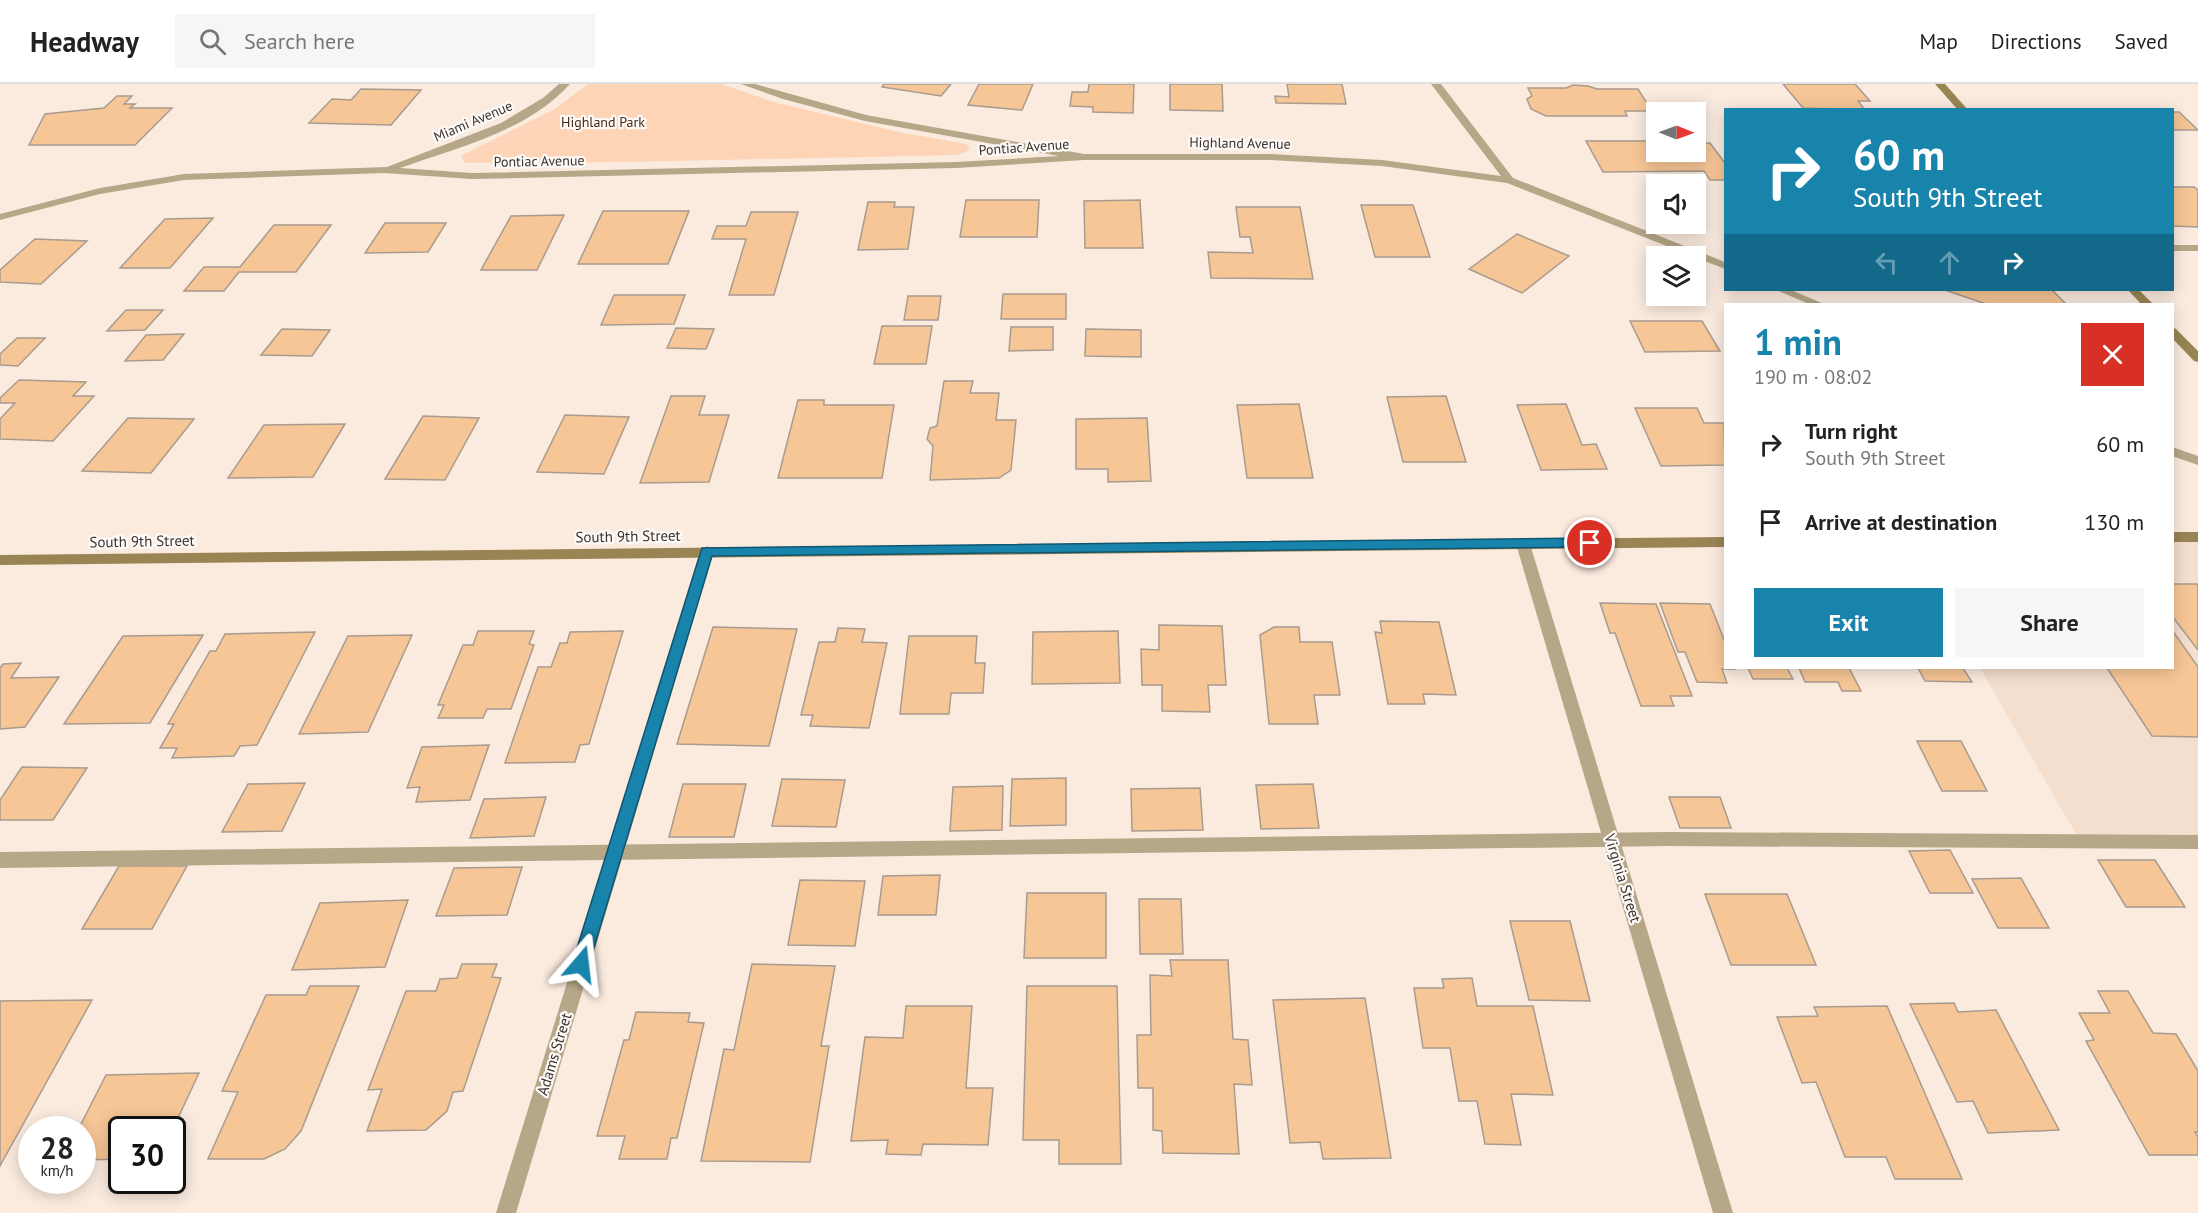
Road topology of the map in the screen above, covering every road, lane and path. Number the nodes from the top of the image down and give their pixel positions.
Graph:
1 (565, 84) edge
2 (746, 84) edge
3 (1436, 84) edge
4 (1940, 84) edge
5 (1962, 108) edge
6 (1084, 157) junction
7 (384, 170) junction
8 (1509, 180) junction
9 (0, 217) edge
10 (2198, 248) edge
11 (2174, 249) edge
12 (1724, 266) edge
13 (1785, 291) edge
14 (2134, 291) edge
15 (1815, 303) edge
16 (2146, 303) edge
17 (2174, 333) edge
18 (2198, 358) edge
19 (2174, 452) edge
20 (2198, 461) edge
21 (2174, 537) edge
22 (2198, 537) edge
23 (1724, 542) edge
24 (1523, 544) junction
25 (707, 551) junction
26 (0, 560) edge
27 (1611, 840) junction
28 (2198, 842) edge
29 (615, 851) junction
30 (0, 860) edge
31 (506, 1213) edge
32 (1723, 1213) edge

1 - 7 street, Miami Avenue
2 - 6 street, Highland Avenue
3 - 8 street
4 - 5 street
6 - 7 street, Pontiac Avenue
6 - 8 street, Highland Avenue
7 - 9 street, Pontiac Avenue
8 - 12 street, Highland Avenue
10 - 11 street
13 - 15 street
14 - 16 street
17 - 18 street
19 - 20 street
21 - 22 street
23 - 24 street, South 9th Street
24 - 25 street, South 9th Street
24 - 27 street, Virginia Street
25 - 26 street, South 9th Street
25 - 29 street, Adams Street
27 - 28 street
27 - 29 street
27 - 32 street, Virginia Street
29 - 30 street
29 - 31 street, Adams Street

